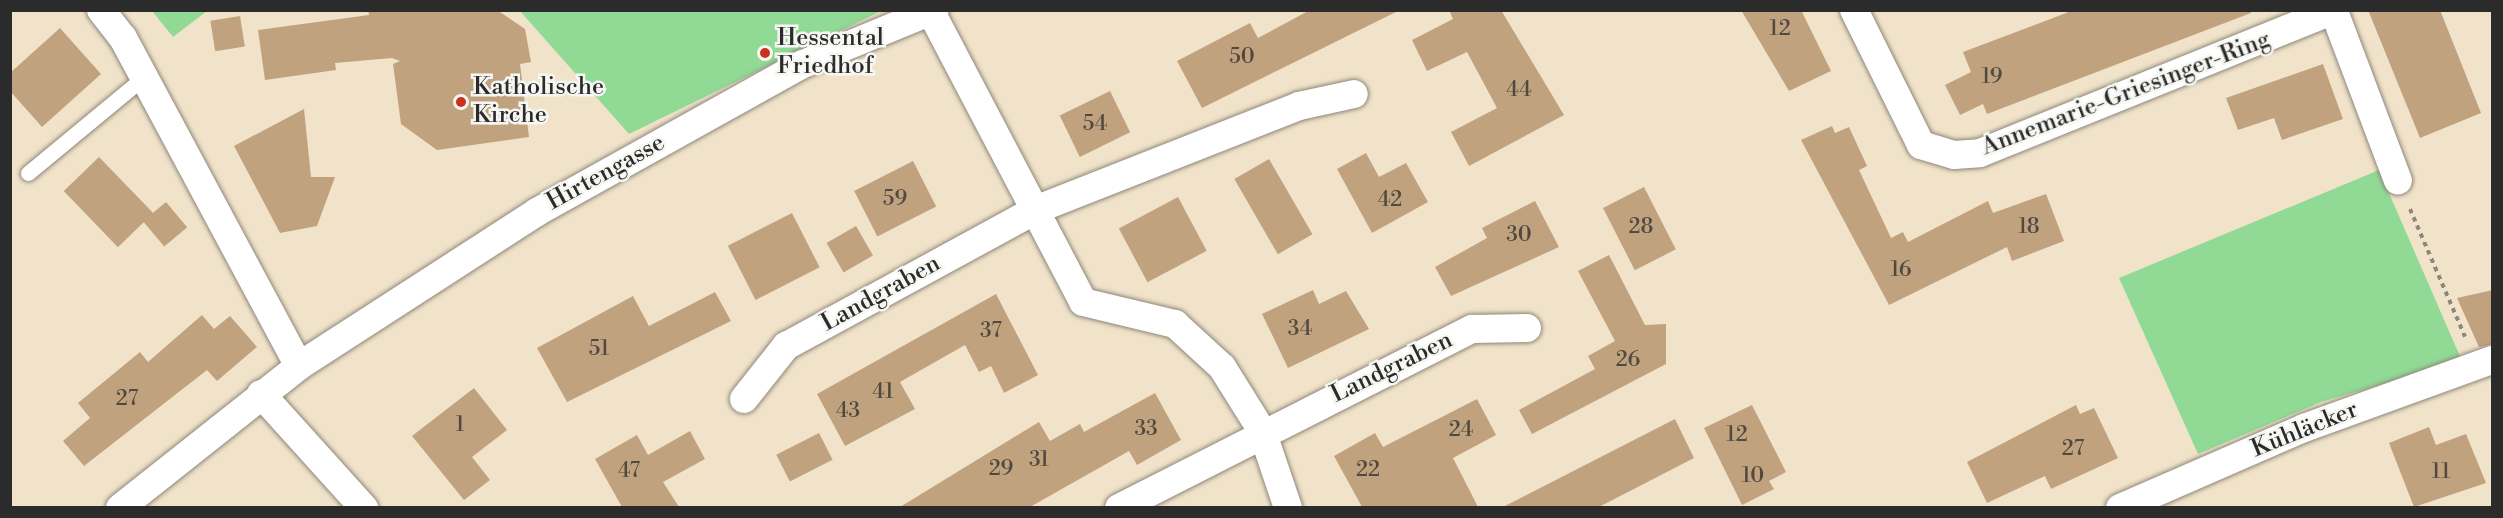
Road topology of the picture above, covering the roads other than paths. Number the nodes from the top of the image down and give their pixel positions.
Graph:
1 (100, 10) edge
2 (1854, 10) edge
3 (932, 11) edge
4 (2335, 12) edge
5 (144, 77) junction
6 (1354, 94) dead end
7 (28, 173) dead end
8 (2398, 181) road end
9 (1035, 210) junction
10 (1527, 328) dead end
11 (2484, 362) edge
12 (299, 366) junction
13 (261, 394) junction
14 (744, 399) dead end
15 (1262, 431) junction
16 (120, 507) edge
17 (364, 507) edge
18 (1119, 507) edge
19 (1288, 507) edge
20 (2120, 507) edge

1 - 5 street
2 - 4 street, Annemarie-Griesinger-Ring
3 - 9 street
3 - 12 street, Hirtengasse
4 - 8 street, Annemarie-Griesinger-Ring
5 - 7 lane
5 - 12 street
6 - 9 street, Landgraben
9 - 14 street, Landgraben
9 - 15 street
10 - 15 street, Landgraben
11 - 20 street, Kühläcker
12 - 13 street, Hirtengasse
13 - 16 street, Hirtengasse
13 - 17 street
15 - 18 street, Landgraben
15 - 19 street

